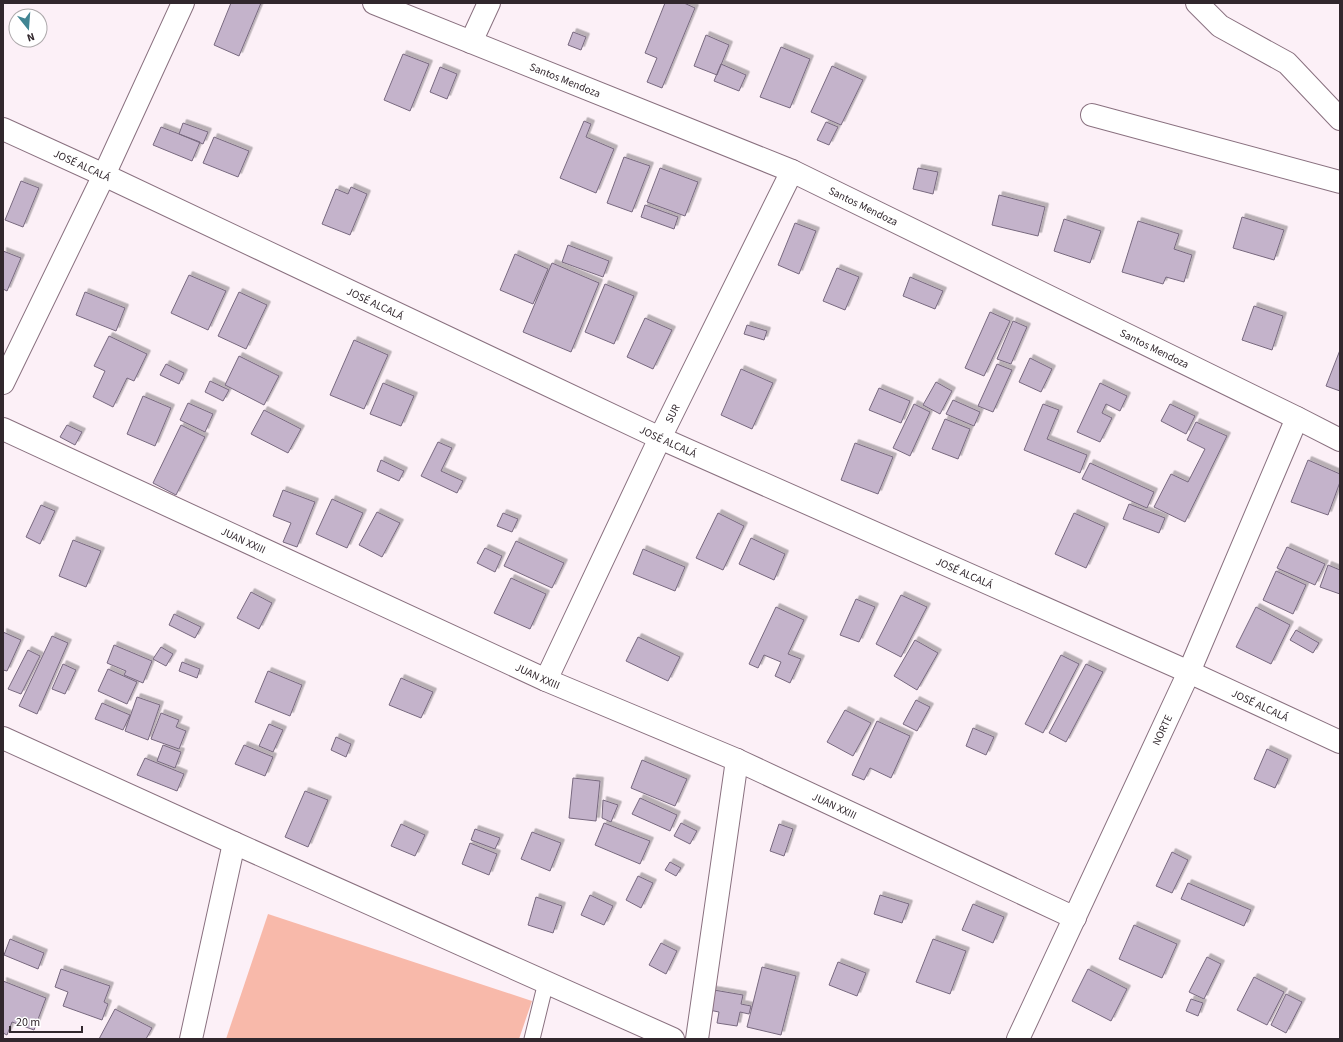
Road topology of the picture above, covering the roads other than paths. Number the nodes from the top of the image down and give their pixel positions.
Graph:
1 (183, 3) edge
2 (374, 3) edge
3 (489, 3) edge
4 (1197, 3) edge
5 (472, 42) junction
6 (1092, 115) dead end
7 (1340, 119) edge
8 (3, 129) edge
9 (792, 171) junction
10 (104, 175) junction
11 (1340, 182) edge
12 (3, 383) edge
13 (1298, 418) junction
14 (3, 429) edge
15 (660, 438) junction
16 (1340, 440) edge
17 (1189, 672) junction
18 (546, 680) junction
19 (3, 738) edge
20 (1340, 742) edge
21 (737, 760) junction
22 (234, 843) junction
23 (1075, 918) junction
24 (546, 982) junction
25 (191, 1039) edge
26 (532, 1039) edge
27 (673, 1039) edge
28 (697, 1039) edge
29 (1018, 1039) edge

1 - 10 street
2 - 5 street, Santos Mendoza
3 - 5 street
4 - 7 street
5 - 9 street, Santos Mendoza
6 - 11 street
8 - 10 street, JOSÉ ALCALÁ
9 - 13 street, Santos Mendoza
9 - 15 street, SUR
10 - 12 street
10 - 15 street, JOSÉ ALCALÁ
13 - 16 street, Santos Mendoza
13 - 17 street, NORTE
14 - 18 street, JUAN XXIII
15 - 17 street, JOSÉ ALCALÁ
15 - 18 street, SUR
17 - 20 street, JOSÉ ALCALÁ
17 - 23 street, NORTE
18 - 21 street, JUAN XXIII
19 - 22 street
21 - 23 street, JUAN XXIII
21 - 28 street
22 - 24 street
22 - 25 street
23 - 29 street, NORTE
24 - 26 lane
24 - 27 street

